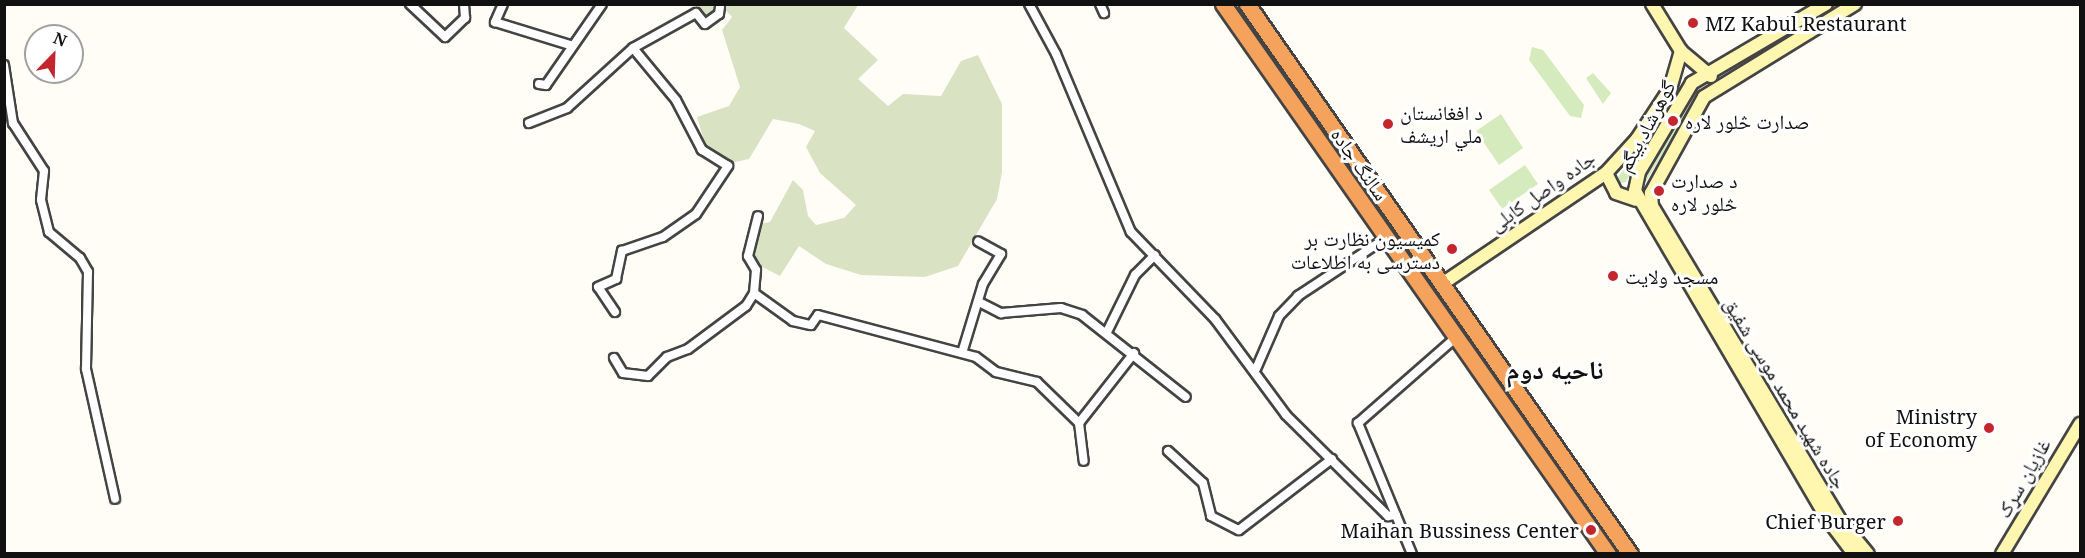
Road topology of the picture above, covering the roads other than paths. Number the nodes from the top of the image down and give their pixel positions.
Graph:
1 (410, 4) edge
2 (464, 4) edge
3 (503, 4) edge
4 (602, 4) edge
5 (1029, 4) edge
6 (1100, 4) edge
7 (1223, 4) edge
8 (1247, 4) edge
9 (1652, 4) edge
10 (1826, 4) edge
11 (1855, 4) edge
12 (720, 7) dead end
13 (1104, 13) dead end
14 (570, 45) junction
15 (633, 48) junction
16 (1681, 51) junction
17 (4, 64) edge
18 (1706, 75) junction
19 (539, 84) dead end
20 (1717, 86) junction
21 (1670, 89) junction
22 (1317, 104) junction
23 (1301, 116) junction
24 (529, 123) dead end
25 (1606, 173) junction
26 (1654, 183) joint
27 (1636, 200) junction
28 (758, 216) dead end
29 (1386, 238) junction
30 (978, 241) dead end
31 (1155, 255) junction
32 (1442, 284) junction
33 (754, 293) junction
34 (980, 302) junction
35 (615, 312) dead end
36 (1107, 332) junction
37 (1455, 338) junction
38 (962, 353) junction
39 (1134, 353) junction
40 (614, 358) dead end
41 (1256, 369) junction
42 (1186, 397) dead end
43 (1078, 423) junction
44 (2080, 424) edge
45 (1168, 451) dead end
46 (1332, 459) junction
47 (1084, 460) dead end
48 (114, 499) dead end
49 (1396, 515) junction
50 (1412, 554) edge
51 (1608, 554) edge
52 (1630, 554) edge
53 (1854, 554) edge
54 (1869, 554) edge
55 (2002, 554) edge

1 - 2 street
3 - 14 street
4 - 14 street
5 - 31 street
6 - 13 street
7 - 23 highway, سالنگ جاده
8 - 22 highway, سالنگ جاده
9 - 16 main road
10 - 18 main road, گوهرشاد بیگم
11 - 20 main road, گوهرشاد بیگم
12 - 15 street
14 - 19 street
15 - 24 street
15 - 35 street
16 - 18 main road
16 - 21 main road, جاده واصل کابلی
17 - 48 street
18 - 20 main road
18 - 21 main road
18 - 27 main road, گوهرشاد بیگم
20 - 26 main road, گوهرشاد بیگم
21 - 25 main road, جاده واصل کابلی
22 - 23 highway
22 - 32 highway, سالنگ جاده
23 - 29 highway, سالنگ جاده
25 - 27 main road
25 - 32 main road, جاده واصل کابلی
26 - 54 main road, جاده شهید محمد موسی شفیق
27 - 53 main road, جاده شهید محمد موسی شفیق
28 - 33 street
29 - 37 highway, سالنگ جاده
29 - 41 street
30 - 34 street
31 - 36 street
31 - 41 street
32 - 52 highway, سالنگ جاده
33 - 38 street
33 - 40 street
34 - 36 street
34 - 38 street
36 - 39 street
37 - 49 street
37 - 51 highway, سالنگ جاده
38 - 43 street
39 - 42 street
39 - 43 street
41 - 46 street
43 - 47 street
44 - 55 main road, غازیان سړک
45 - 46 street
46 - 49 street
49 - 50 street

